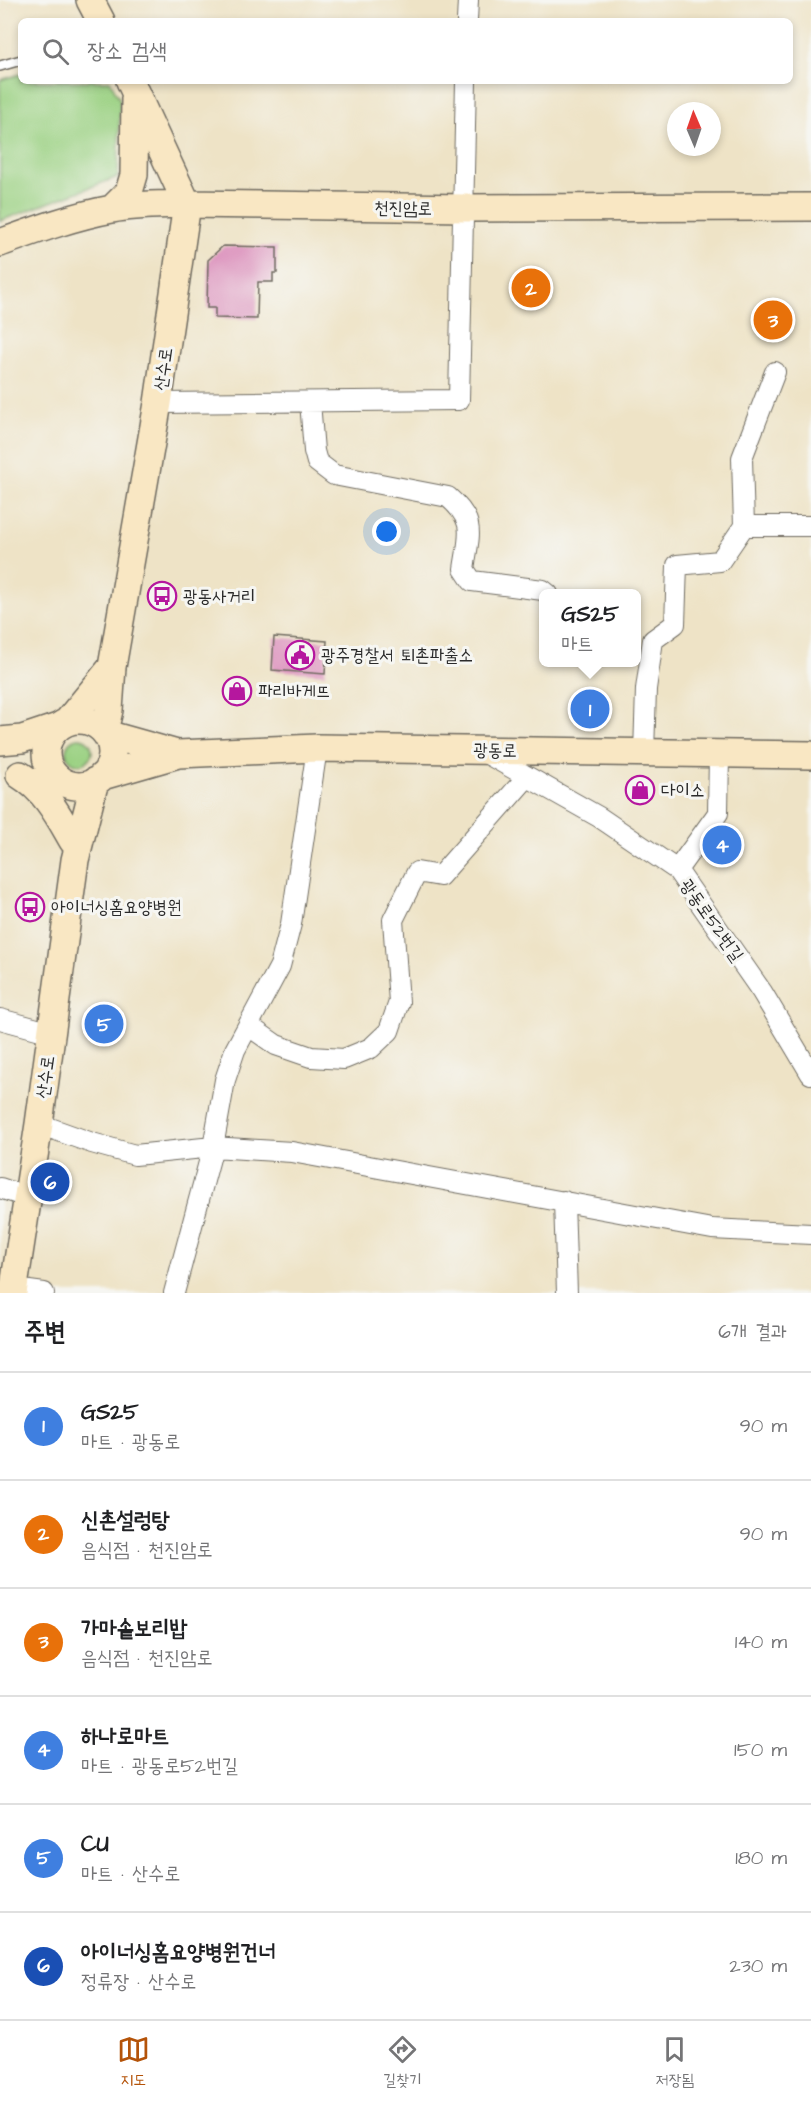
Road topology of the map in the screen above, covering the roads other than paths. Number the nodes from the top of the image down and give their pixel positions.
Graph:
1 (468, 0) edge
2 (467, 18) edge
3 (18, 61) edge
4 (0, 66) edge
5 (466, 84) edge
6 (132, 85) edge
7 (187, 204) junction
8 (811, 207) edge
9 (113, 208) junction
10 (465, 208) junction
11 (0, 243) edge
12 (775, 372) dead end
13 (310, 402) junction
14 (158, 403) junction
15 (744, 526) junction
16 (811, 526) edge
17 (539, 589) edge
18 (645, 637) edge
19 (112, 667) junction
20 (63, 724) junction
21 (105, 733) junction
22 (0, 741) edge
23 (317, 748) junction
24 (480, 749) junction
25 (644, 753) junction
26 (178, 754) junction
27 (719, 755) junction
28 (811, 755) edge
29 (10, 773) edge
30 (527, 777) junction
31 (99, 779) junction
32 (63, 782) junction
33 (74, 850) junction
34 (677, 870) junction
35 (0, 1019) edge
36 (249, 1026) junction
37 (52, 1033) junction
38 (811, 1074) edge
39 (39, 1124) junction
40 (213, 1148) junction
41 (0, 1188) edge
42 (27, 1197) junction
43 (564, 1201) junction
44 (811, 1234) edge
45 (13, 1291) edge
46 (44, 1293) edge
47 (174, 1293) edge
48 (567, 1293) edge

1 - 2 street
3 - 4 lane
5 - 10 street
6 - 7 main road
6 - 9 main road
7 - 9 main road, 천진암로
7 - 10 main road, 천진암로
7 - 14 main road, 산수로
8 - 10 main road, 천진암로
9 - 11 main road, 천진암로
10 - 13 street
12 - 15 street
13 - 14 street
13 - 17 street
14 - 19 main road, 산수로
15 - 16 street
15 - 18 street
18 - 25 street
19 - 20 main road
19 - 21 main road, 산수로
20 - 21 main road
20 - 22 main road
20 - 32 main road
21 - 26 main road
21 - 31 main road
23 - 24 main road, 광동로
23 - 26 main road, 광동로
23 - 36 street
24 - 25 main road, 광동로
24 - 30 street, 광동로52번길
25 - 27 main road, 광동로
26 - 31 main road
27 - 28 main road, 광동로
27 - 34 street
29 - 32 main road
29 - 33 main road
30 - 34 street, 광동로52번길
30 - 36 street
31 - 32 main road
31 - 33 main road
32 - 33 main road
33 - 37 main road, 산수로
34 - 38 street, 광동로52번길
35 - 37 street
36 - 40 street
37 - 39 main road, 산수로
39 - 40 street
39 - 42 main road, 산수로
40 - 43 street
40 - 47 street
41 - 42 street
42 - 45 main road, 산수로
43 - 44 street
43 - 48 street
45 - 46 street

